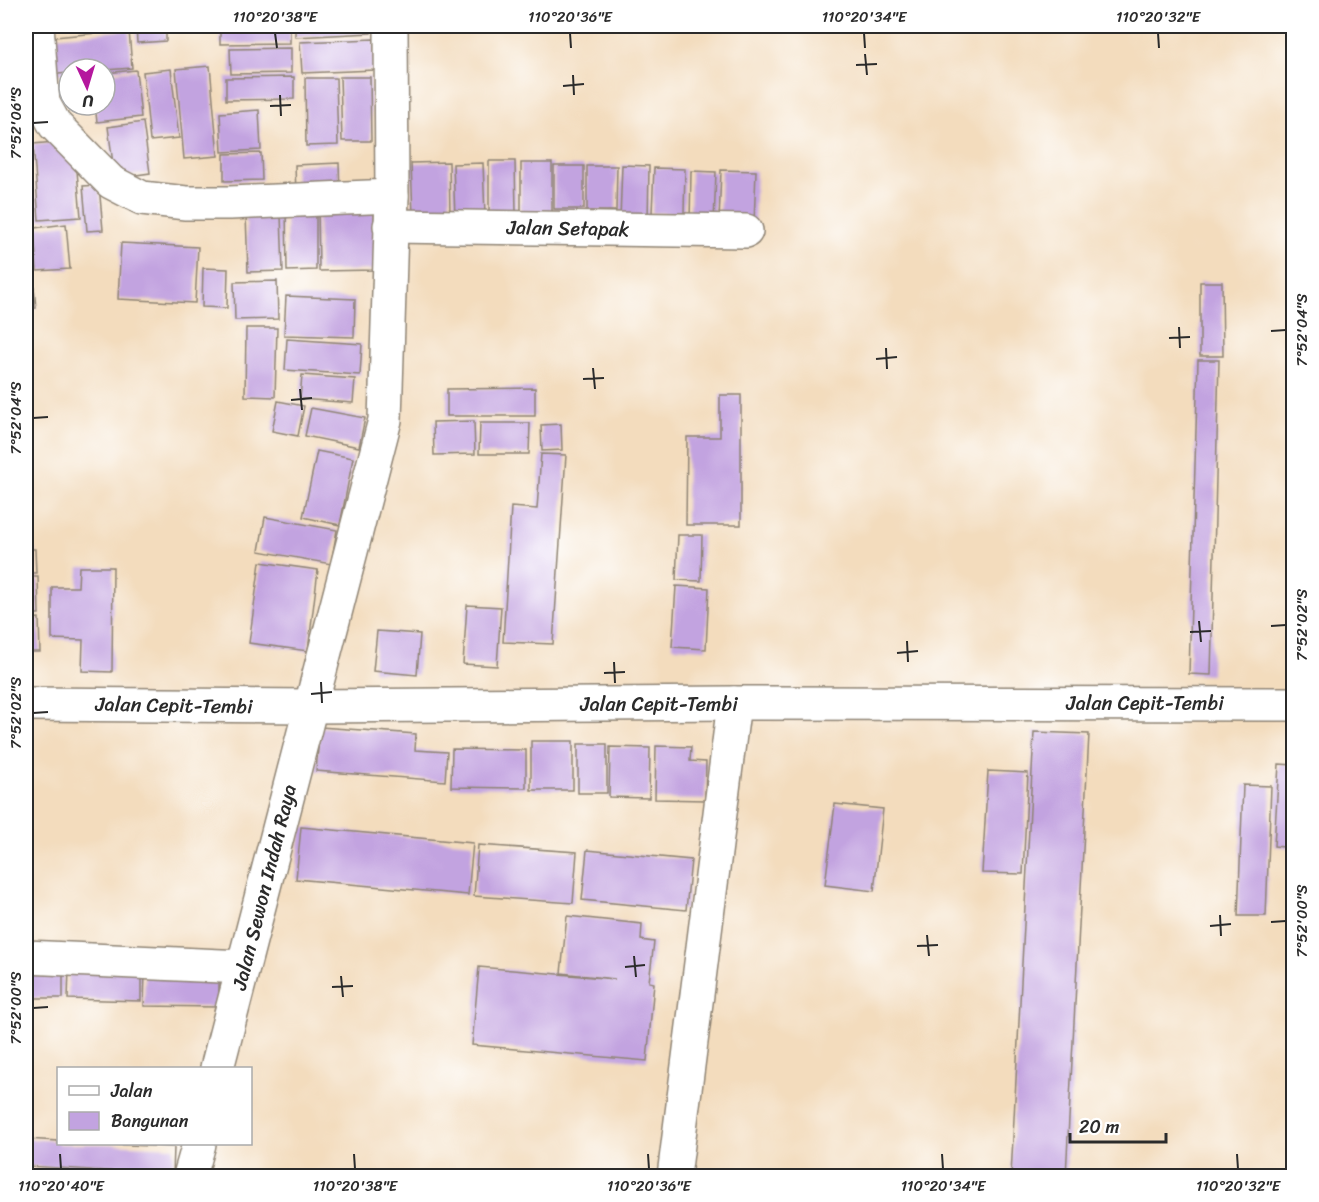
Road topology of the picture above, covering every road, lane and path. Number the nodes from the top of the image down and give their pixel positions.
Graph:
1 (37, 26) edge
2 (391, 26) edge
3 (34, 104) edge
4 (391, 211) junction
5 (746, 231) dead end
6 (734, 703) junction
7 (26, 704) edge
8 (1293, 704) edge
9 (310, 706) junction
10 (26, 957) edge
11 (243, 967) junction
12 (218, 1067) edge
13 (198, 1145) edge
14 (190, 1176) edge
15 (674, 1176) edge

1 - 3 street
2 - 4 street, Jalan Sewon Indah Raya
3 - 4 street, Jalan Setapak
4 - 5 street, Jalan Setapak
4 - 9 street, Jalan Sewon Indah Raya
6 - 8 street, Jalan Cepit-Tembi
6 - 9 street, Jalan Cepit-Tembi
6 - 15 street
7 - 9 street, Jalan Cepit-Tembi
9 - 11 street, Jalan Sewon Indah Raya
10 - 11 street
11 - 12 street, Jalan Sewon Indah Raya
13 - 14 street

